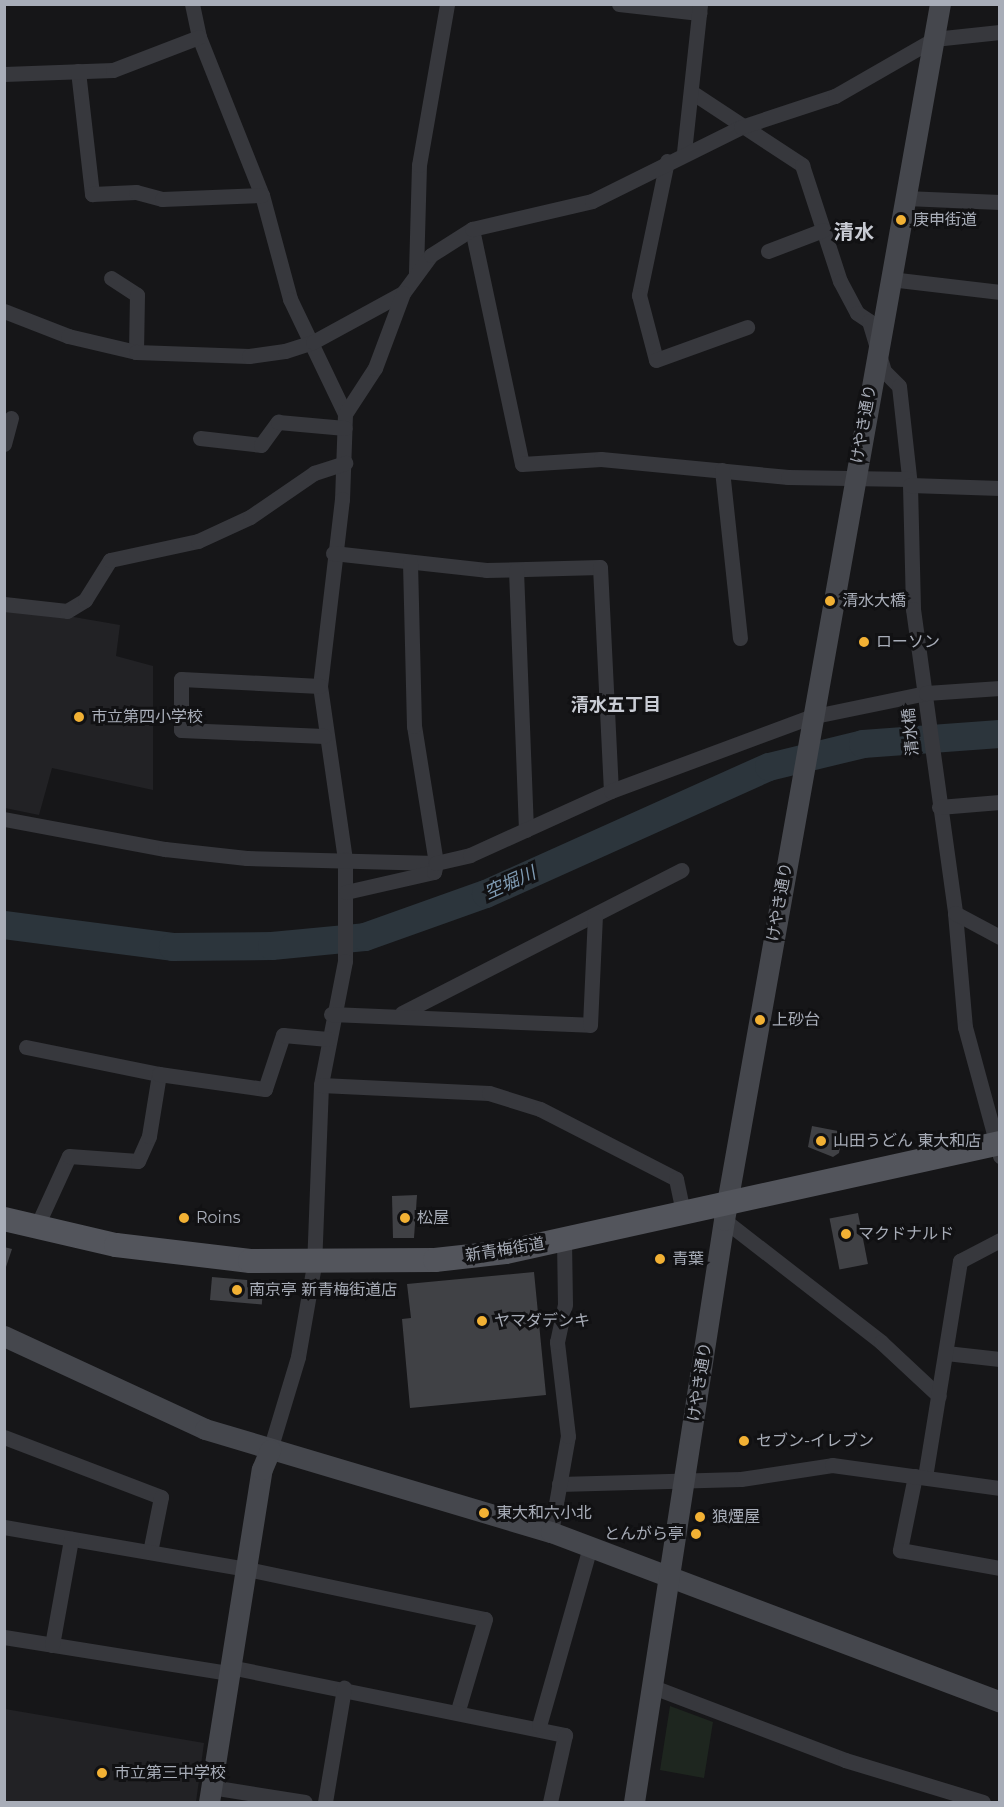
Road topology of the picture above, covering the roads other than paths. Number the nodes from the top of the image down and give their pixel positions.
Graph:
1 (192, 4) edge
2 (447, 4) edge
3 (618, 4) edge
4 (940, 4) edge
5 (700, 9) edge
6 (999, 32) edge
7 (199, 37) junction
8 (934, 39) junction
9 (78, 71) junction
10 (4, 74) edge
11 (693, 93) junction
12 (741, 127) junction
13 (684, 152) junction
14 (667, 161) junction
15 (262, 195) junction
16 (905, 198) junction
17 (999, 202) edge
18 (472, 229) junction
19 (823, 230) junction
20 (768, 251) dead end
21 (416, 272) junction
22 (111, 278) dead end
23 (890, 279) junction
24 (999, 292) edge
25 (403, 293) junction
26 (4, 311) edge
27 (747, 327) dead end
28 (313, 342) junction
29 (136, 351) junction
30 (877, 353) junction
31 (11, 418) dead end
32 (345, 421) junction
33 (200, 438) dead end
34 (4, 444) edge
35 (345, 463) junction
36 (722, 470) junction
37 (855, 479) junction
38 (909, 482) junction
39 (999, 488) edge
40 (333, 553) junction
41 (410, 562) junction
42 (516, 570) junction
43 (4, 604) edge
44 (740, 638) dead end
45 (320, 686) junction
46 (999, 688) edge
47 (926, 695) junction
48 (810, 722) junction
49 (324, 736) junction
50 (611, 791) junction
51 (999, 802) edge
52 (939, 807) junction
53 (4, 819) edge
54 (526, 830) junction
55 (345, 860) junction
56 (436, 863) junction
57 (681, 870) dead end
58 (346, 894) junction
59 (955, 913) junction
60 (595, 916) junction
61 (999, 937) edge
62 (331, 1014) junction
63 (399, 1015) junction
64 (327, 1039) junction
65 (26, 1047) dead end
66 (159, 1074) junction
67 (321, 1085) junction
68 (997, 1148) edge
69 (726, 1211) junction
70 (683, 1212) junction
71 (4, 1219) edge
72 (36, 1228) junction
73 (564, 1240) junction
74 (999, 1240) edge
75 (314, 1265) junction
76 (4, 1336) edge
77 (946, 1353) junction
78 (999, 1359) edge
79 (939, 1396) junction
80 (4, 1437) edge
81 (270, 1450) junction
82 (920, 1476) junction
83 (684, 1480) junction
84 (559, 1484) junction
85 (999, 1488) edge
86 (4, 1527) edge
87 (551, 1532) junction
88 (71, 1539) junction
89 (590, 1546) junction
90 (150, 1552) junction
91 (999, 1568) edge
92 (247, 1569) junction
93 (667, 1578) junction
94 (4, 1637) edge
95 (52, 1645) junction
96 (230, 1670) junction
97 (653, 1686) junction
98 (344, 1688) junction
99 (999, 1702) edge
100 (458, 1710) junction
101 (539, 1726) junction
102 (210, 1795) edge
103 (305, 1803) edge
104 (325, 1803) edge
105 (550, 1803) edge
106 (634, 1803) edge
107 (983, 1803) edge

1 - 7 street
2 - 21 street
3 - 5 street
4 - 8 street, けやき通り
5 - 11 street
6 - 8 street
7 - 9 street
7 - 15 street
8 - 12 street
8 - 16 street, けやき通り
9 - 10 street
9 - 15 street
11 - 12 street, 清水橋
11 - 13 street
12 - 13 street
12 - 19 street, 清水橋
13 - 14 street
14 - 18 street
14 - 27 street
15 - 28 street
16 - 17 street
16 - 23 street, けやき通り
18 - 21 street
18 - 36 street
19 - 20 street
19 - 30 street, 清水橋
21 - 25 street
22 - 29 street
23 - 24 street
23 - 30 street, けやき通り
25 - 28 street
25 - 32 street
26 - 29 street
28 - 29 street
28 - 32 street
30 - 37 street, けやき通り
30 - 38 street, 清水橋
31 - 34 street
32 - 33 street
32 - 35 street
35 - 40 street
35 - 43 street
36 - 37 street
36 - 44 street
37 - 38 street
37 - 48 street, けやき通り
38 - 39 street
38 - 47 street, 清水橋
40 - 41 street
40 - 45 street
41 - 42 street
41 - 56 street
42 - 50 street
42 - 54 street
45 - 49 street
45 - 49 street
46 - 47 street
47 - 48 street
47 - 52 street, 清水橋
48 - 50 street
48 - 69 street, けやき通り
49 - 55 street
50 - 54 street
51 - 52 street
52 - 59 street, 清水橋
53 - 55 street
54 - 56 street
55 - 56 street
55 - 58 street
56 - 58 street
57 - 60 street
58 - 62 street
59 - 61 street
59 - 68 street, 清水橋
60 - 63 street
60 - 63 street
62 - 63 street
62 - 64 street
64 - 66 street
64 - 67 street
65 - 66 street
66 - 72 street
67 - 70 street
67 - 75 street
68 - 69 main road, 新青梅街道
69 - 70 main road, 新青梅街道
69 - 79 street
69 - 83 street, けやき通り
70 - 73 main road, 新青梅街道
71 - 72 main road, 新青梅街道
72 - 75 main road, 新青梅街道
73 - 75 main road, 新青梅街道
73 - 84 street
74 - 77 street
75 - 81 street
76 - 81 street
77 - 78 street
77 - 79 street
79 - 82 street
80 - 90 street
81 - 87 street
81 - 92 street
82 - 83 street
82 - 85 street
82 - 91 street
83 - 84 street
83 - 93 street, けやき通り
84 - 87 street
86 - 88 street
87 - 89 street
88 - 90 street
88 - 95 street
89 - 93 street
89 - 101 street
90 - 92 street
92 - 96 street
92 - 100 street
93 - 97 street, けやき通り
93 - 99 street
94 - 95 street
95 - 96 street
96 - 98 street
96 - 102 street
97 - 106 street, けやき通り
97 - 107 street
98 - 100 street
98 - 104 street
100 - 101 street
101 - 105 street
102 - 103 street

